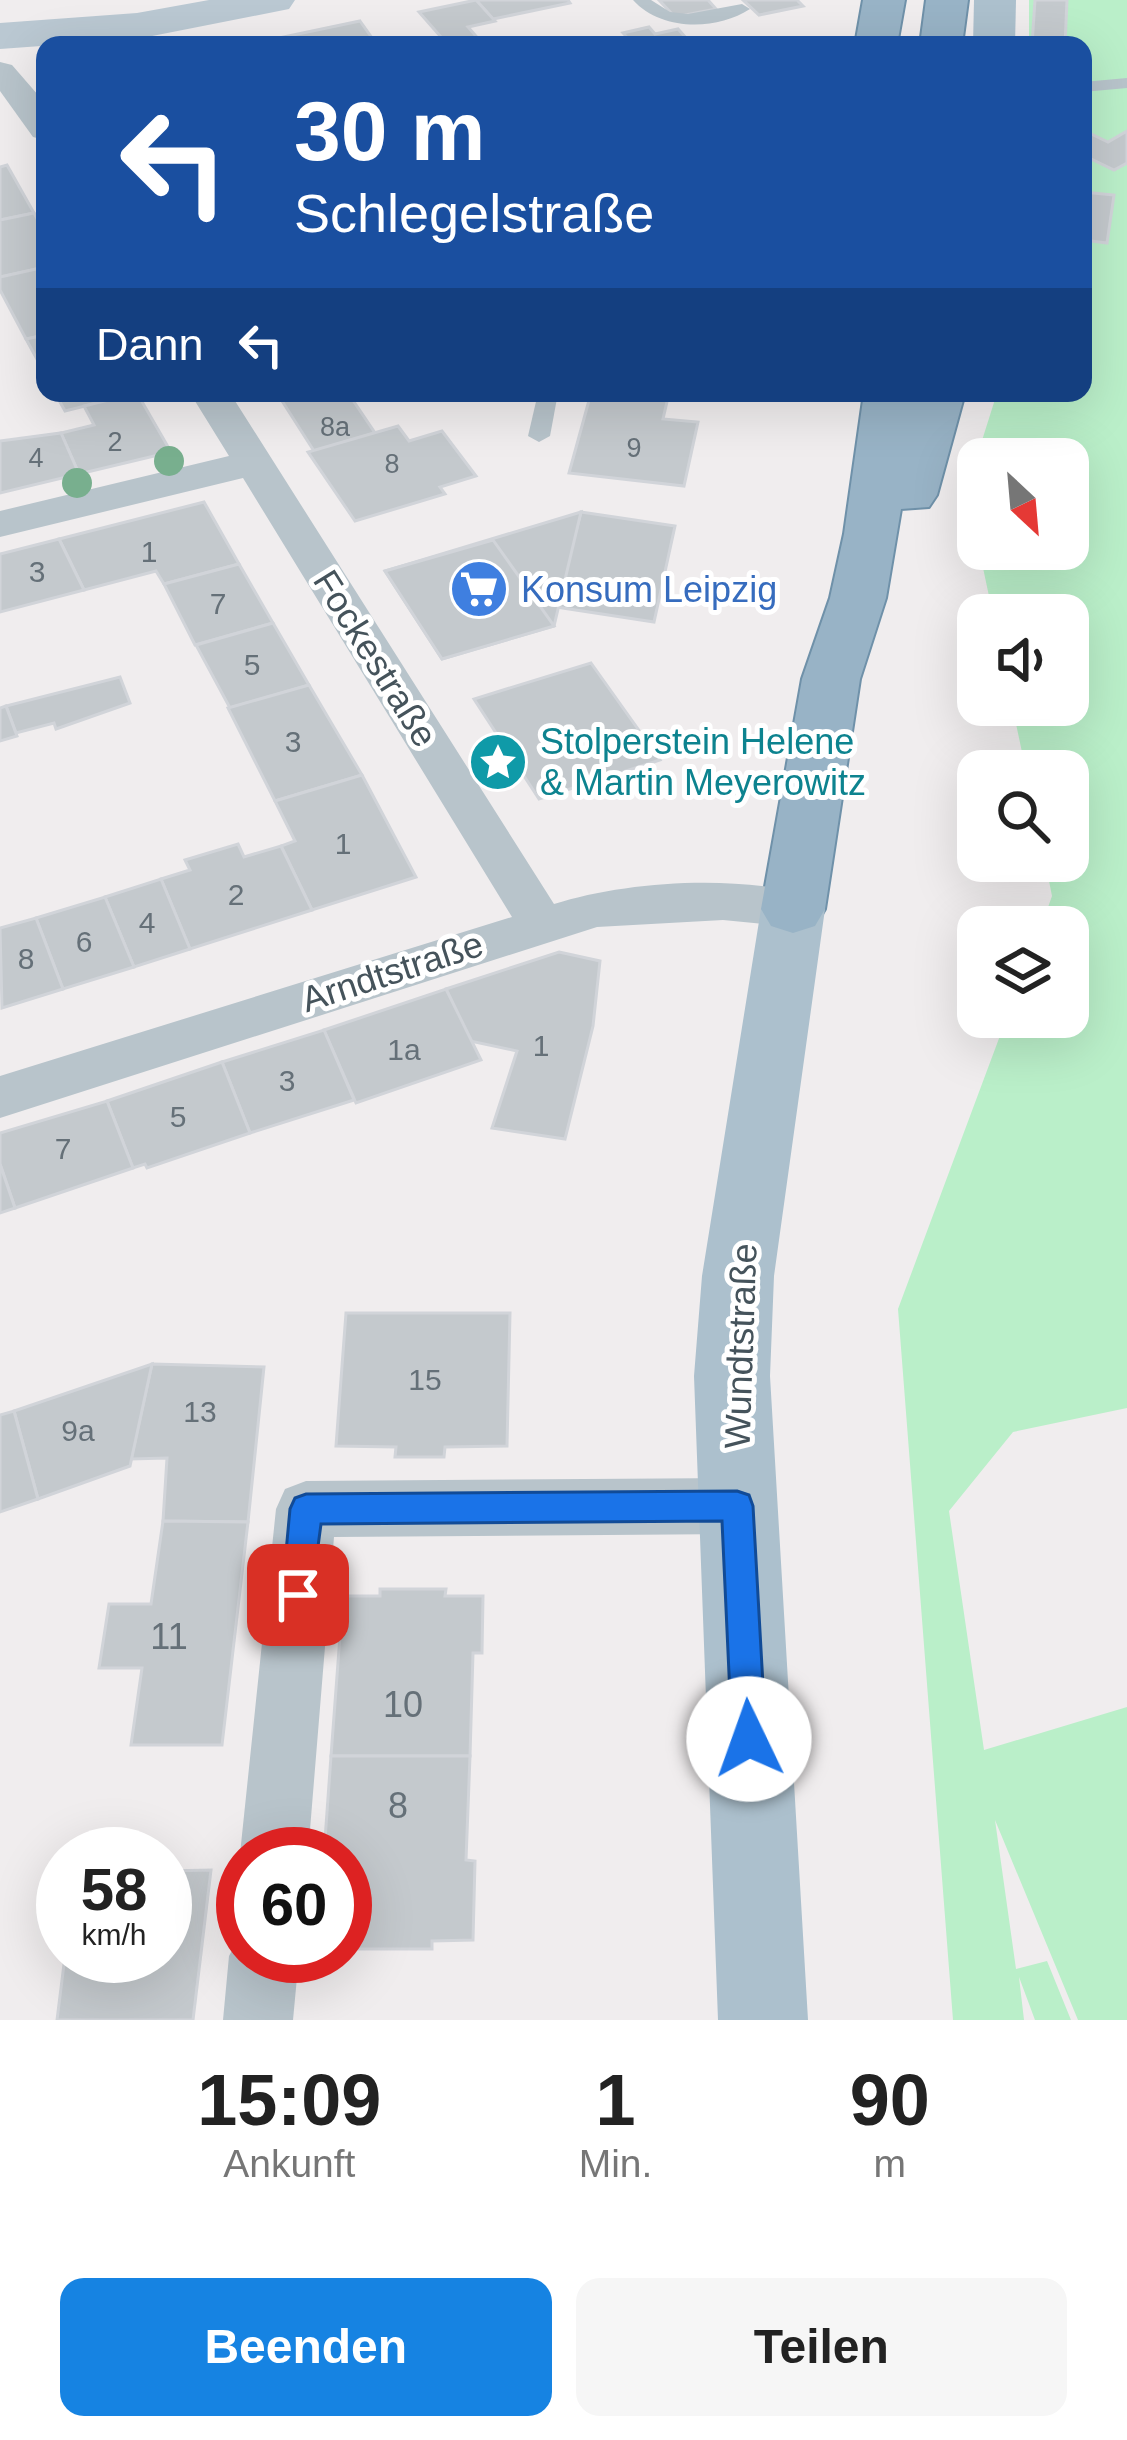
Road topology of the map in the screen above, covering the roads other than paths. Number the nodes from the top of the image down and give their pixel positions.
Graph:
1 (274, 0) edge
2 (641, 0) edge
3 (884, 0) edge
4 (947, 0) edge
5 (995, 0) edge
6 (742, 9) dead end
7 (137, 26) junction
8 (0, 36) edge
9 (109, 36) edge
10 (878, 36) edge
11 (942, 36) edge
12 (994, 36) edge
13 (36, 61) edge
14 (0, 71) edge
15 (1127, 83) edge
16 (1092, 86) edge
17 (36, 116) edge
18 (216, 402) edge
19 (546, 402) edge
20 (843, 402) edge
21 (865, 402) edge
22 (889, 402) edge
23 (937, 402) edge
24 (539, 436) dead end
25 (850, 459) junction
26 (254, 463) junction
27 (0, 524) edge
28 (831, 679) junction
29 (793, 909) junction
30 (541, 923) junction
31 (0, 1096) edge
32 (737, 1506) junction
33 (277, 1827) edge
34 (261, 1983) edge
35 (258, 2020) edge
36 (764, 2020) edge

1 - 7 main road
2 - 6 lane
3 - 10 highway
4 - 11 highway
5 - 12 main road
7 - 8 main road
7 - 9 main road
13 - 14 main road
14 - 17 street
15 - 16 lane
18 - 26 street, Fockestraße
19 - 24 lane
20 - 25 highway
21 - 25 highway, Wundtstraße
22 - 28 highway, Wundtstraße
23 - 28 highway
25 - 28 highway, Wundtstraße
26 - 27 street
26 - 30 street, Fockestraße
28 - 29 highway, Wundtstraße
29 - 30 street, Arndtstraße
29 - 32 main road, Wundtstraße
30 - 31 street, Arndtstraße
32 - 33 street
32 - 36 main road, Wundtstraße
34 - 35 street

